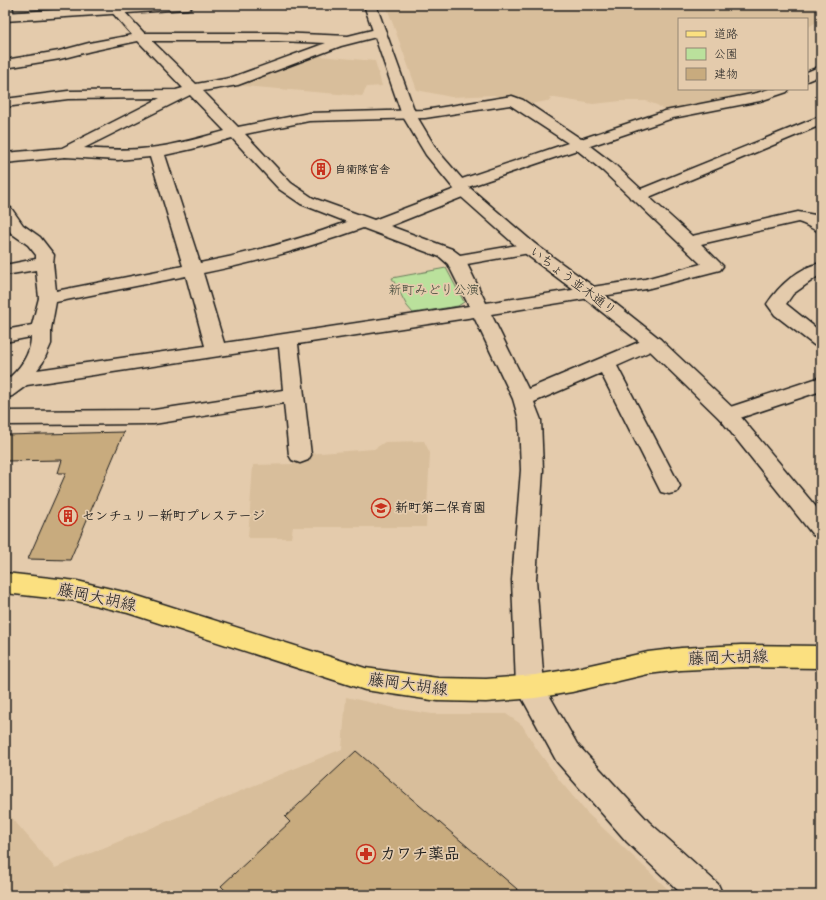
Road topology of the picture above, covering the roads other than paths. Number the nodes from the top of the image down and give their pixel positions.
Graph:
1 (187, 5) edge
2 (370, 5) edge
3 (162, 6) edge
4 (116, 10) junction
5 (6, 13) edge
6 (380, 32) junction
7 (141, 37) junction
8 (348, 40) junction
9 (5, 64) edge
10 (821, 70) edge
11 (808, 76) edge
12 (779, 90) edge
13 (186, 92) junction
14 (5, 103) edge
15 (409, 114) junction
16 (821, 120) edge
17 (235, 132) junction
18 (580, 145) junction
19 (65, 152) junction
20 (156, 152) junction
21 (5, 158) edge
22 (461, 188) junction
23 (637, 196) junction
24 (5, 212) edge
25 (369, 224) junction
26 (821, 227) edge
27 (11, 230) edge
28 (688, 242) junction
29 (529, 248) junction
30 (456, 261) junction
31 (44, 263) junction
32 (821, 268) edge
33 (5, 270) edge
34 (193, 270) junction
35 (590, 293) junction
36 (48, 298) junction
37 (479, 309) junction
38 (41, 329) junction
39 (5, 336) edge
40 (288, 340) junction
41 (821, 341) edge
42 (653, 343) junction
43 (216, 350) junction
44 (606, 363) junction
45 (21, 379) junction
46 (821, 384) edge
47 (5, 391) edge
48 (293, 395) junction
49 (523, 399) junction
50 (728, 415) junction
51 (5, 418) edge
52 (300, 455) dead end
53 (669, 486) dead end
54 (821, 529) edge
55 (5, 583) edge
56 (821, 658) edge
57 (530, 687) junction
58 (707, 895) edge

1 - 3 street
2 - 6 street, いちょう並木通り
3 - 4 street
4 - 5 street
4 - 7 street
6 - 8 street
6 - 15 street, いちょう並木通り
7 - 8 street
7 - 9 street
7 - 13 street
8 - 13 street
10 - 11 street
12 - 18 street
13 - 14 street
13 - 17 street
13 - 19 street
15 - 17 street
15 - 18 street
15 - 22 street, いちょう並木通り
16 - 23 street
17 - 20 street
17 - 25 street
18 - 22 street
18 - 23 street
19 - 20 street
19 - 21 street
20 - 34 street
22 - 25 street
22 - 29 street, いちょう並木通り
23 - 28 street
24 - 27 street
25 - 30 street
25 - 34 street
26 - 28 street
27 - 31 street
28 - 35 street
29 - 30 street
29 - 35 street, いちょう並木通り
30 - 37 street
31 - 33 street
31 - 36 street
32 - 41 street
34 - 36 street
34 - 43 street
35 - 37 street
35 - 42 street, いちょう並木通り
36 - 38 street
37 - 40 street
37 - 49 street
38 - 39 street
38 - 45 street
40 - 43 street
40 - 48 street
42 - 44 street
42 - 50 street, いちょう並木通り
43 - 45 street
44 - 49 street
44 - 53 street
45 - 47 street
46 - 50 street
48 - 51 street
48 - 52 street
49 - 57 street
50 - 54 street, いちょう並木通り
55 - 57 main road, 藤岡大胡線
56 - 57 main road, 藤岡大胡線
57 - 58 street

